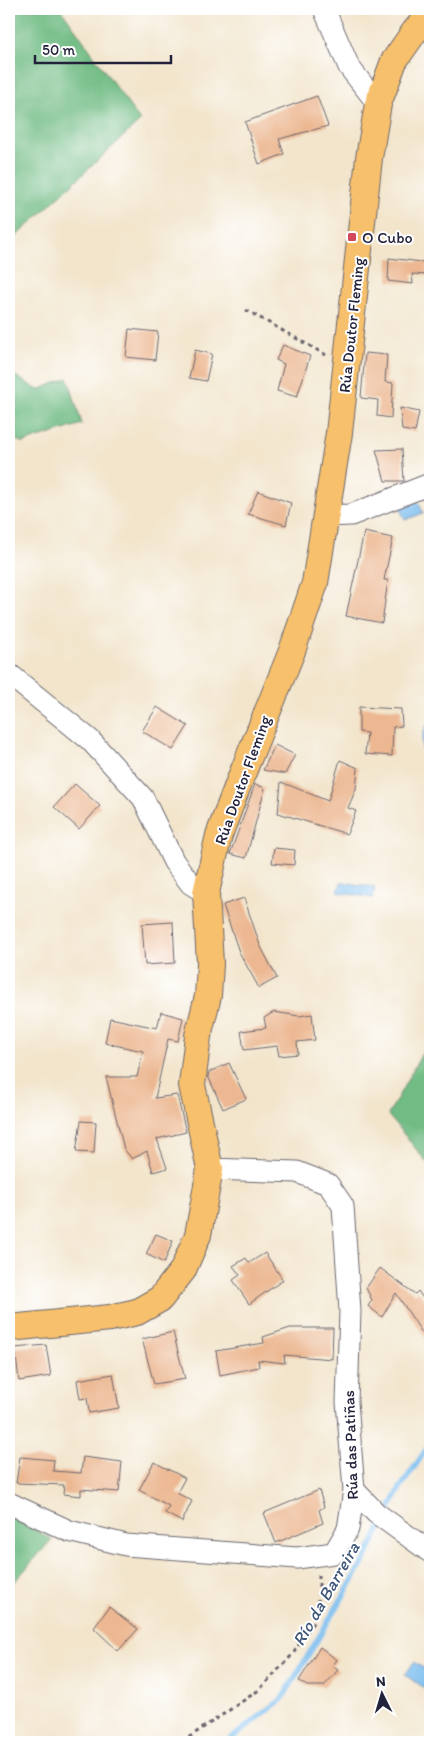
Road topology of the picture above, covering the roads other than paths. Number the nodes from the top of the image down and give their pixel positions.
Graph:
1 (324, 9) edge
2 (430, 14) edge
3 (378, 104) junction
4 (430, 484) edge
5 (326, 516) junction
6 (9, 674) edge
7 (206, 893) junction
8 (210, 1169) junction
9 (9, 1328) edge
10 (354, 1490) junction
11 (9, 1504) edge
12 (430, 1552) edge

1 - 3 street
2 - 3 main road, Rúa Doutor Fleming
3 - 5 main road, Rúa Doutor Fleming
4 - 5 street
5 - 7 main road, Rúa Doutor Fleming
6 - 7 street
7 - 8 main road, Rúa Doutor Fleming
8 - 9 main road, Rúa Doutor Fleming
8 - 10 street, Rúa das Patiñas
10 - 11 street, Rúa das Patiñas
10 - 12 street

